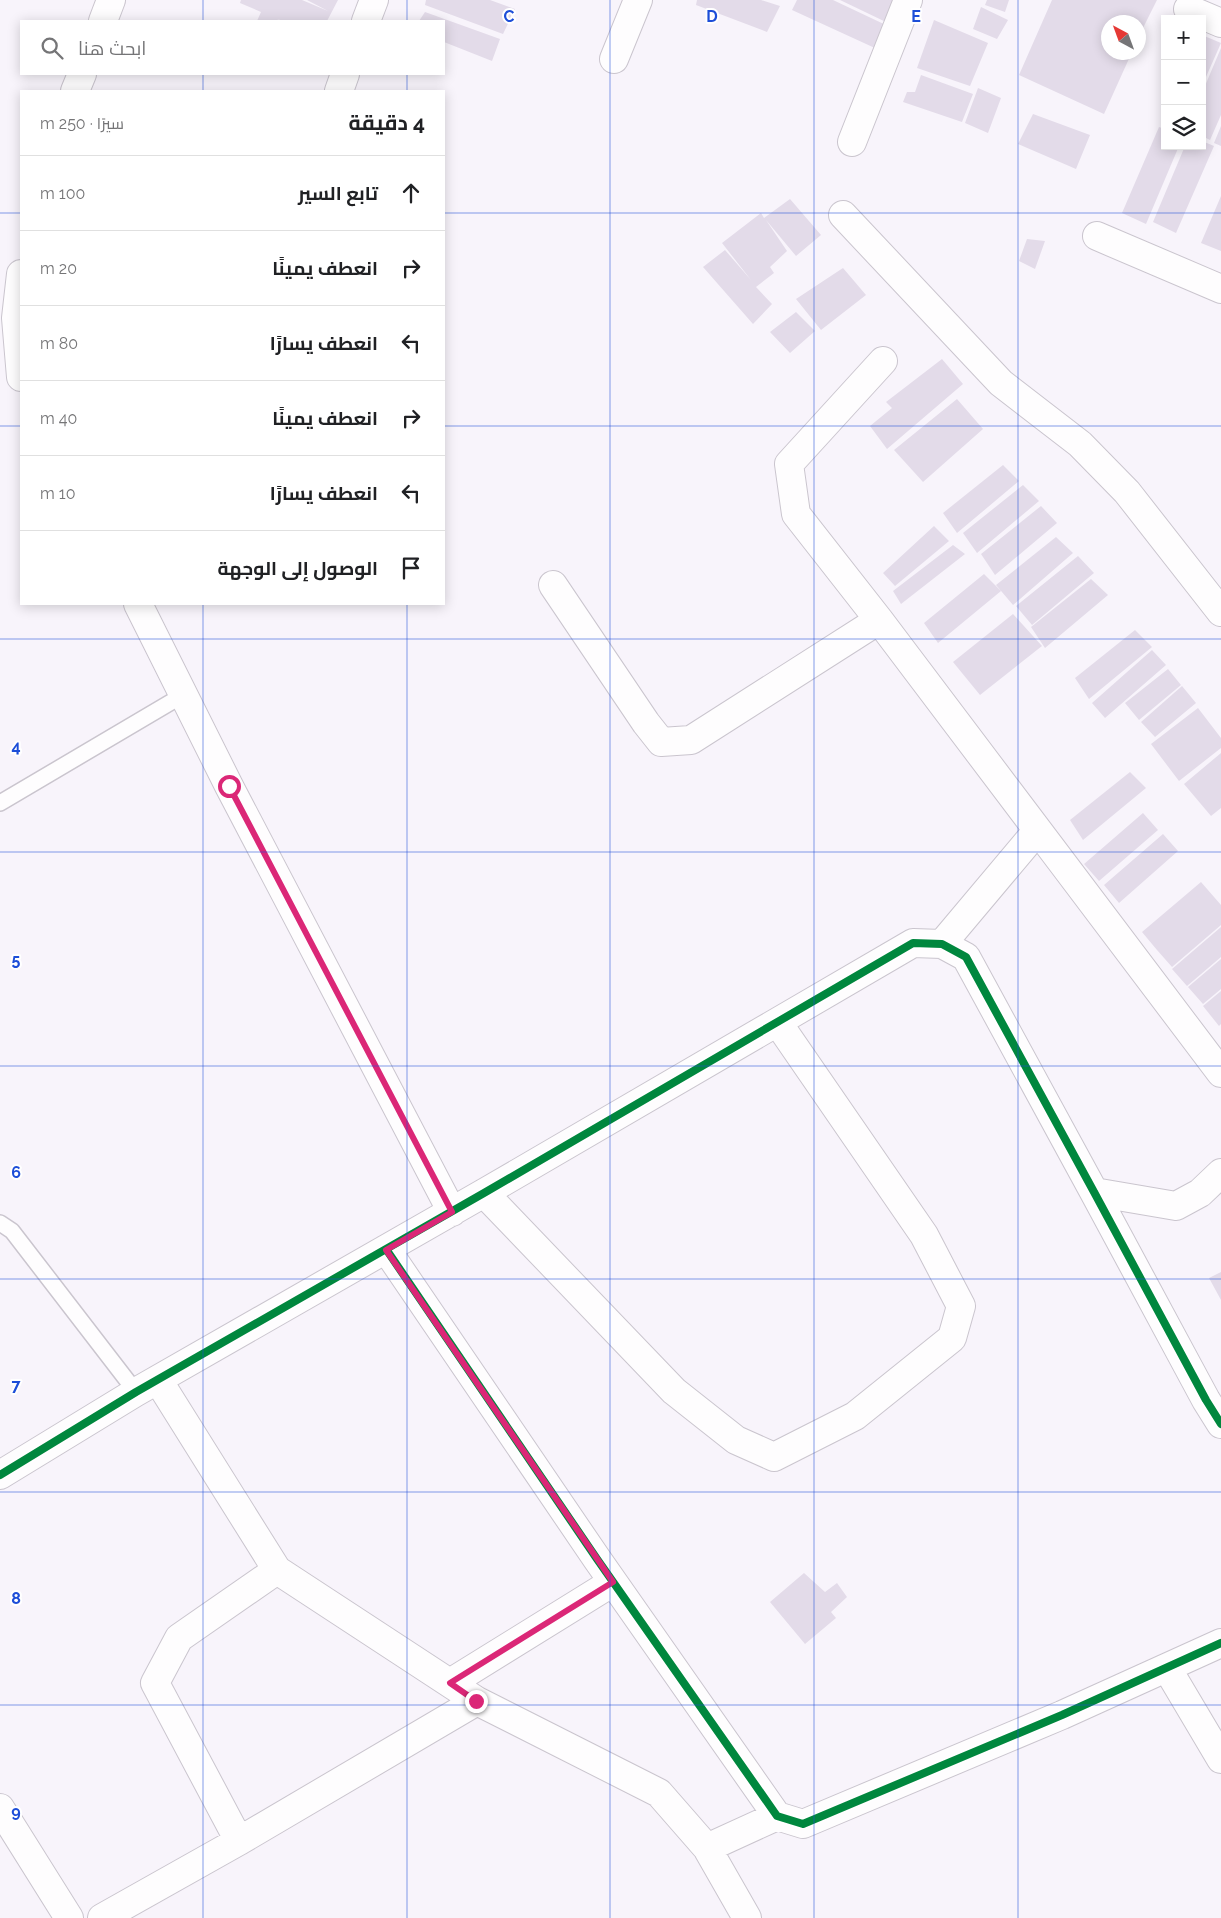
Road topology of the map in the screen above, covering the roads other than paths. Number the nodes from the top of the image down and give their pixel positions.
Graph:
1 (111, 0) edge
2 (374, 0) edge
3 (638, 0) edge
4 (908, 0) edge
5 (1188, 9) dead end
6 (103, 20) edge
7 (366, 20) edge
8 (1221, 23) edge
9 (614, 59) dead end
10 (82, 75) edge
11 (346, 75) edge
12 (75, 90) edge
13 (339, 90) edge
14 (852, 142) dead end
15 (843, 215) dead end
16 (1096, 236) dead end
17 (20, 283) edge
18 (1221, 289) edge
19 (883, 361) dead end
20 (20, 365) edge
21 (553, 585) dead end
22 (138, 605) edge
23 (1221, 612) edge
24 (879, 620) junction
25 (183, 695) junction
26 (0, 803) edge
27 (1037, 831) junction
28 (942, 944) junction
29 (778, 1023) junction
30 (1221, 1073) edge
31 (1221, 1173) edge
32 (1094, 1192) junction
33 (484, 1194) junction
34 (452, 1212) junction
35 (0, 1223) edge
36 (386, 1250) junction
37 (147, 1386) junction
38 (1213, 1394) edge
39 (1221, 1424) edge
40 (0, 1475) edge
41 (277, 1570) junction
42 (613, 1582) junction
43 (1221, 1643) edge
44 (1167, 1668) junction
45 (450, 1683) junction
46 (476, 1701) junction
47 (1221, 1759) edge
48 (0, 1808) edge
49 (777, 1816) junction
50 (239, 1841) junction
51 (706, 1848) junction
52 (134, 1910) edge
53 (69, 1918) edge
54 (102, 1918) edge
55 (747, 1918) edge

1 - 6 street
2 - 7 street
3 - 9 street
4 - 14 street
5 - 8 street
10 - 12 street
11 - 13 street
15 - 23 street
16 - 18 street
17 - 20 street
19 - 24 street
21 - 24 street
22 - 25 street
24 - 27 street
25 - 26 lane
25 - 34 street
27 - 28 street
27 - 30 street
28 - 29 street
28 - 32 street
29 - 33 street
29 - 33 street
31 - 32 street
32 - 38 street
33 - 34 street
34 - 36 street
35 - 37 lane
36 - 37 street
36 - 42 street
37 - 40 street
37 - 41 street
38 - 39 street
41 - 45 street
41 - 50 street
42 - 45 street
42 - 49 street
43 - 44 street
44 - 47 street
44 - 49 street
45 - 46 street
46 - 50 street
46 - 51 street
48 - 53 street
49 - 51 street
50 - 52 street
51 - 55 street
52 - 54 street

